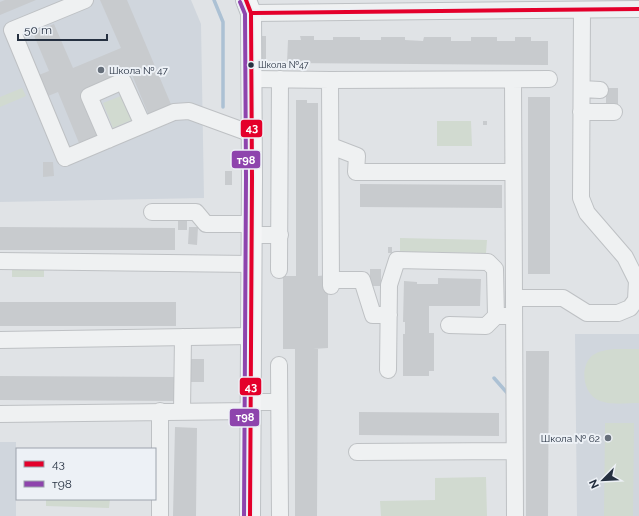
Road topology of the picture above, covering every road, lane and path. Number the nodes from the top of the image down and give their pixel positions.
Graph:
1 (85, 0) edge
2 (57, 5) edge
3 (550, 5) edge
4 (249, 6) edge
5 (328, 6) edge
6 (407, 6) edge
7 (582, 10) junction
8 (639, 10) edge
9 (252, 79) junction
10 (280, 79) junction
11 (549, 79) dead end
12 (330, 80) junction
13 (513, 80) junction
14 (582, 90) junction
15 (600, 90) dead end
16 (582, 112) junction
17 (614, 112) dead end
18 (143, 125) junction
19 (252, 134) junction
20 (108, 140) junction
21 (331, 146) junction
22 (513, 172) junction
23 (152, 212) dead end
24 (252, 230) junction
25 (280, 235) junction
26 (0, 261) edge
27 (251, 264) junction
28 (279, 270) dead end
29 (514, 298) junction
30 (389, 315) junction
31 (496, 316) junction
32 (514, 316) junction
33 (449, 325) dead end
34 (183, 336) junction
35 (251, 336) junction
36 (0, 340) edge
37 (279, 365) dead end
38 (388, 370) dead end
39 (279, 402) junction
40 (250, 406) junction
41 (160, 411) junction
42 (182, 411) junction
43 (0, 414) edge
44 (514, 451) junction
45 (357, 452) dead end
46 (160, 516) edge
47 (250, 516) edge
48 (280, 516) edge
49 (515, 516) edge

1 - 2 street
2 - 20 street
3 - 6 street
3 - 7 street
4 - 5 street
4 - 9 main road
5 - 6 street
7 - 8 street
7 - 14 street
9 - 10 street
9 - 19 main road
10 - 12 street
10 - 25 street
11 - 13 street
12 - 13 street
12 - 21 street
13 - 22 street
14 - 15 street
14 - 16 street
16 - 17 street
16 - 29 street
18 - 19 street
18 - 20 street
18 - 20 street
19 - 24 main road
21 - 22 street
21 - 30 street
22 - 29 street
23 - 24 street
24 - 25 street
24 - 27 main road
25 - 28 street
26 - 27 street
27 - 35 main road
29 - 32 street
30 - 31 street
30 - 38 street
31 - 32 street
31 - 33 street
32 - 44 street
34 - 35 street
34 - 36 street
34 - 42 street
35 - 40 main road
37 - 39 street
39 - 40 street
39 - 48 street
40 - 42 street
40 - 47 main road
41 - 42 street
41 - 43 street
41 - 46 street
44 - 45 street
44 - 49 street

